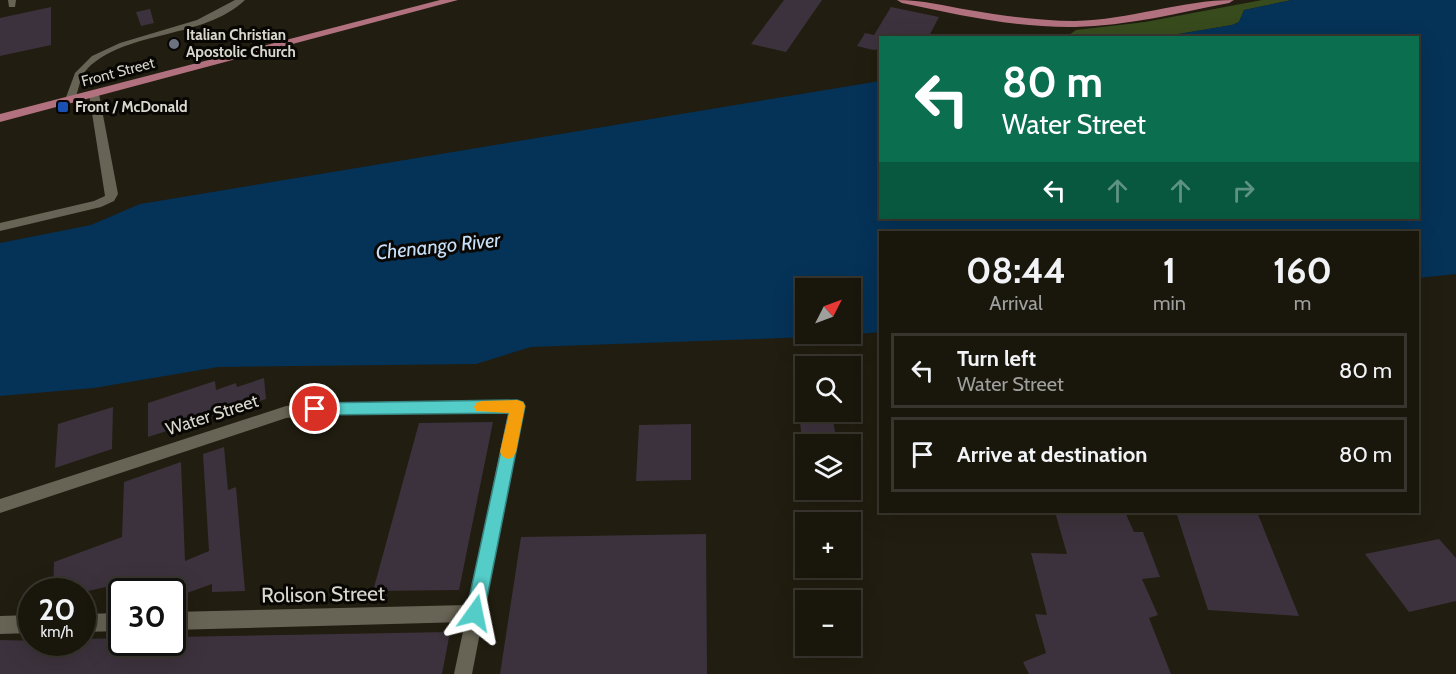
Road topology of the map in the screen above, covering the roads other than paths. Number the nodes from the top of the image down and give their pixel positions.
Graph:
1 (241, 0) edge
2 (453, 0) edge
3 (902, 0) edge
4 (1229, 0) edge
5 (94, 94) junction
6 (70, 100) junction
7 (0, 118) edge
8 (0, 227) edge
9 (0, 506) edge
10 (475, 613) junction
11 (186, 621) edge
12 (18, 624) edge
13 (0, 625) edge
14 (463, 674) edge

1 - 6 street
2 - 5 main road, Front Street
3 - 4 main road
5 - 6 main road, Front Street
5 - 8 street
6 - 7 main road, Front Street
9 - 10 street, Water Street
10 - 11 street, Rolison Street
10 - 14 street
12 - 13 street

